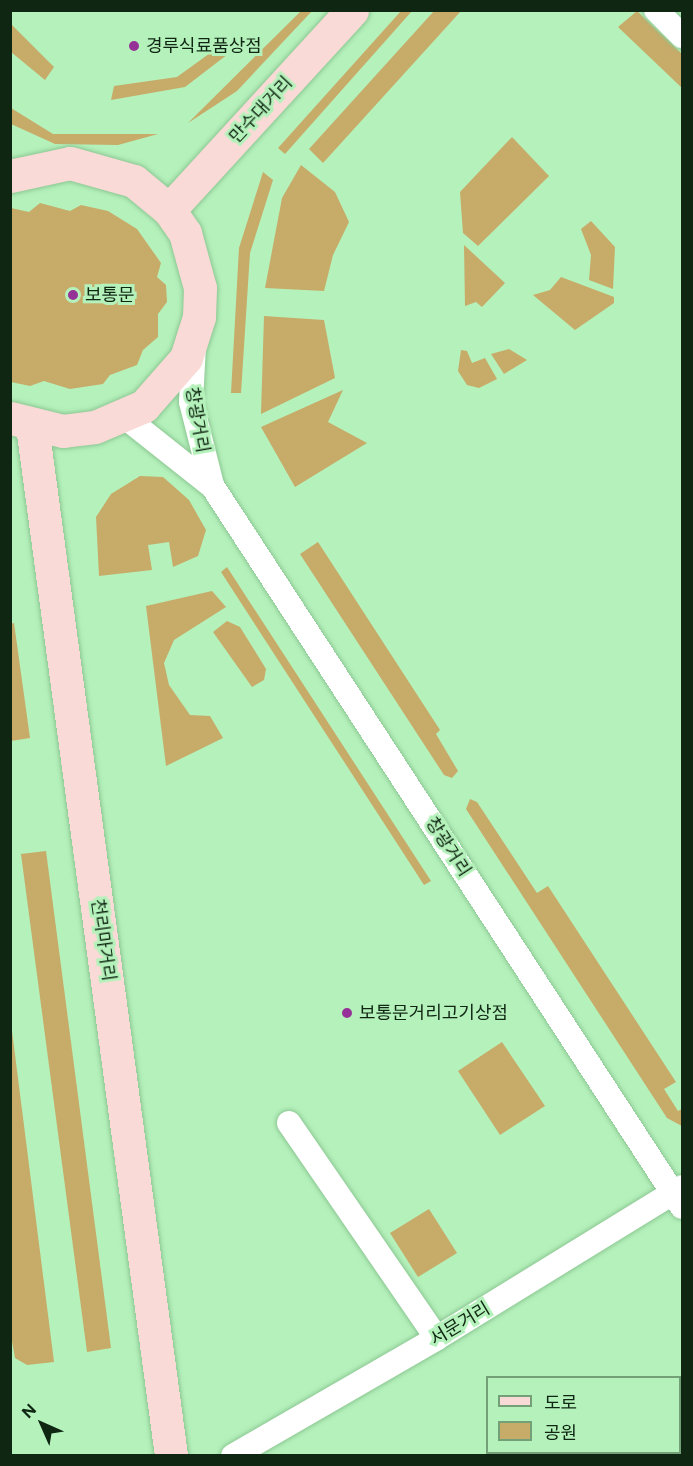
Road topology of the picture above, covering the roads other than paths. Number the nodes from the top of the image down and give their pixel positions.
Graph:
1 (352, 10) edge
2 (657, 10) edge
3 (682, 36) edge
4 (10, 156) edge
5 (70, 163) junction
6 (10, 176) edge
7 (169, 210) junction
8 (199, 317) junction
9 (125, 417) junction
10 (21, 422) edge
11 (213, 487) junction
12 (289, 1123) dead end
13 (679, 1195) edge
14 (437, 1338) junction
15 (171, 1455) edge
16 (233, 1455) edge

1 - 7 main road, 만수대거리
2 - 3 street
4 - 5 main road
5 - 6 main road
5 - 7 main road
7 - 8 main road
8 - 9 main road
8 - 11 street, 창광거리
9 - 10 main road
9 - 11 street, 창광거리
10 - 15 main road, 천리마거리
11 - 13 street, 창광거리
12 - 14 street
13 - 14 street, 서문거리
14 - 16 street, 서문거리

